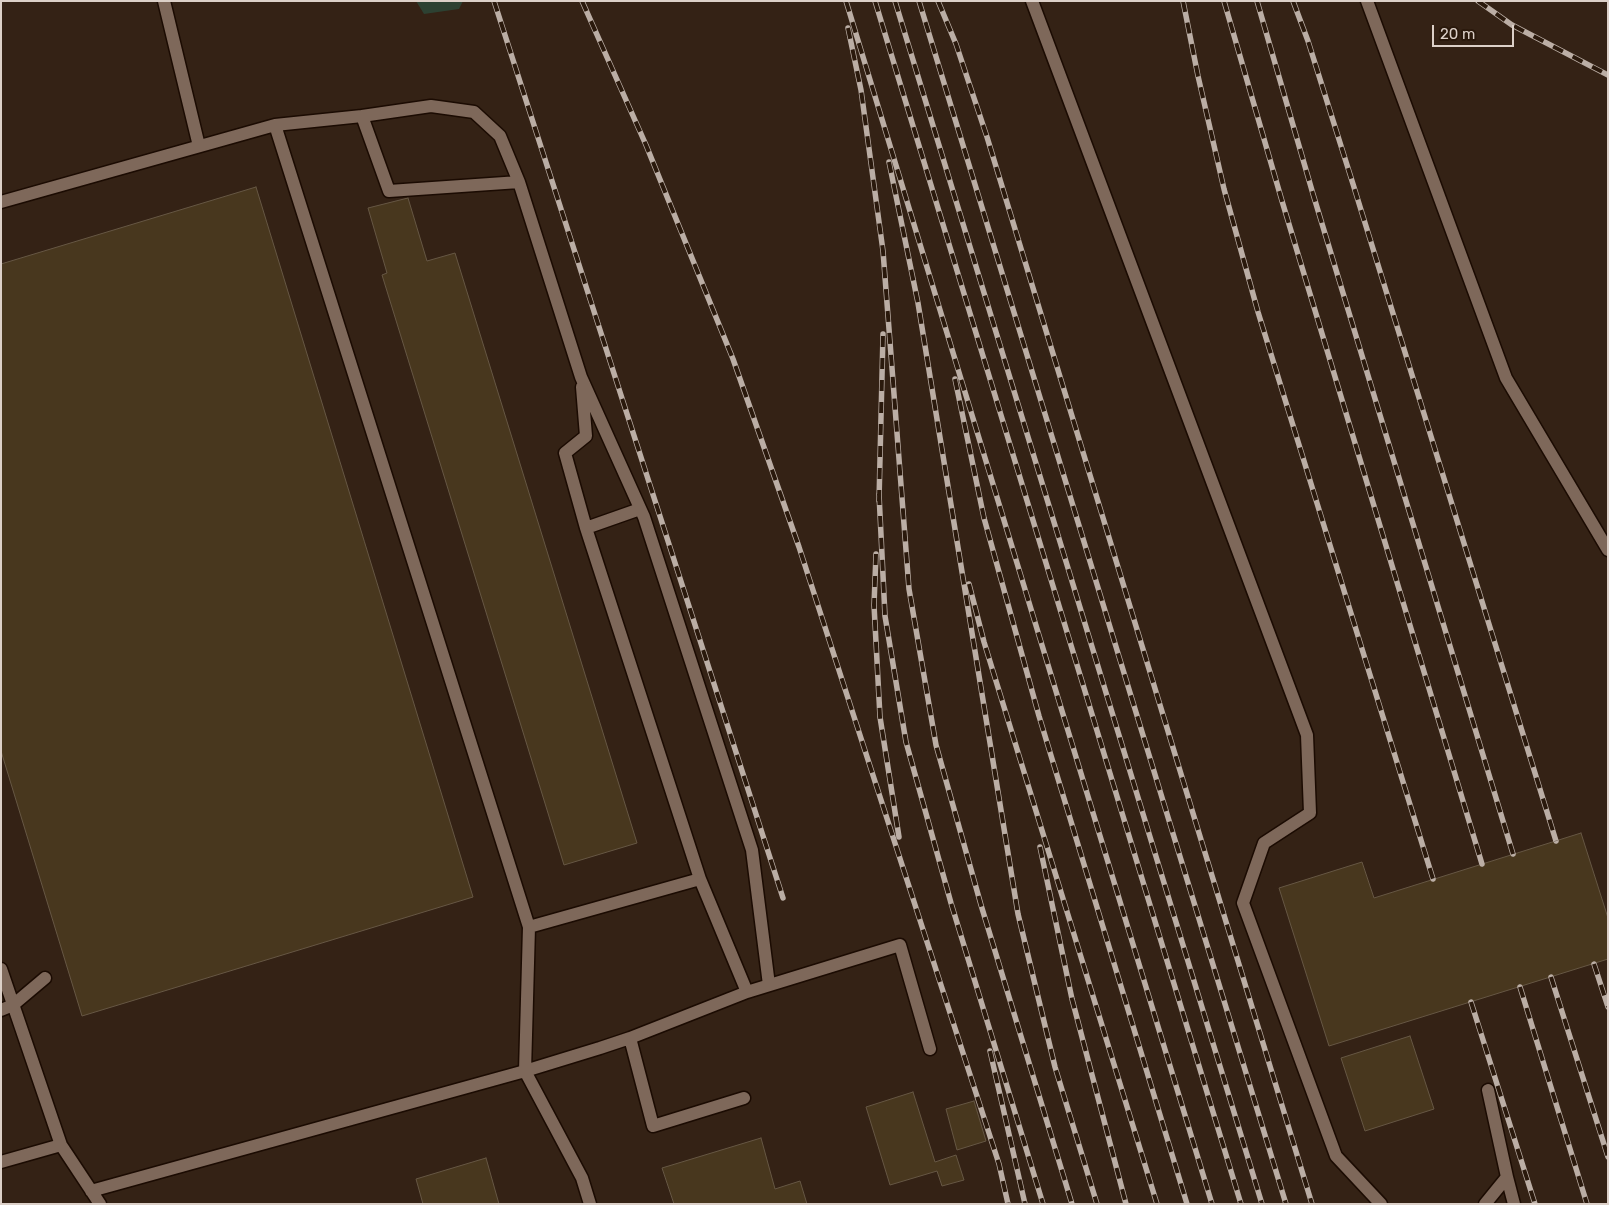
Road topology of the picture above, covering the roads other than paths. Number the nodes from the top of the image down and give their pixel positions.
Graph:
1 (164, 1) edge
2 (1032, 1) edge
3 (1366, 1) edge
4 (362, 116) junction
5 (275, 125) junction
6 (199, 146) junction
7 (519, 182) junction
8 (1, 202) edge
9 (581, 378) junction
10 (640, 509) junction
11 (586, 528) junction
12 (1608, 550) edge
13 (700, 879) junction
14 (529, 927) junction
15 (1, 969) edge
16 (45, 978) dead end
17 (769, 985) junction
18 (747, 992) junction
19 (7, 1008) edge
20 (630, 1038) junction
21 (930, 1049) dead end
22 (525, 1071) junction
23 (1488, 1090) dead end
24 (744, 1098) dead end
25 (62, 1145) junction
26 (1, 1162) edge
27 (1507, 1177) junction
28 (91, 1191) junction
29 (100, 1204) edge
30 (590, 1204) edge
31 (1381, 1204) edge
32 (1485, 1204) edge
33 (1514, 1204) edge

1 - 6 lane
2 - 31 lane
3 - 12 lane
4 - 5 lane
4 - 7 lane
4 - 7 lane
5 - 6 lane
5 - 14 lane
6 - 8 lane
7 - 9 lane
9 - 10 lane
9 - 11 lane
10 - 11 lane
10 - 17 lane
11 - 13 lane
13 - 14 lane
13 - 18 lane
14 - 22 lane
15 - 19 lane
16 - 19 lane
17 - 18 lane
17 - 21 lane
18 - 20 lane
19 - 25 lane
20 - 22 lane
20 - 24 lane
22 - 28 lane
22 - 30 lane
23 - 27 lane
25 - 26 lane
25 - 28 lane
27 - 32 lane
27 - 33 lane
28 - 29 lane

